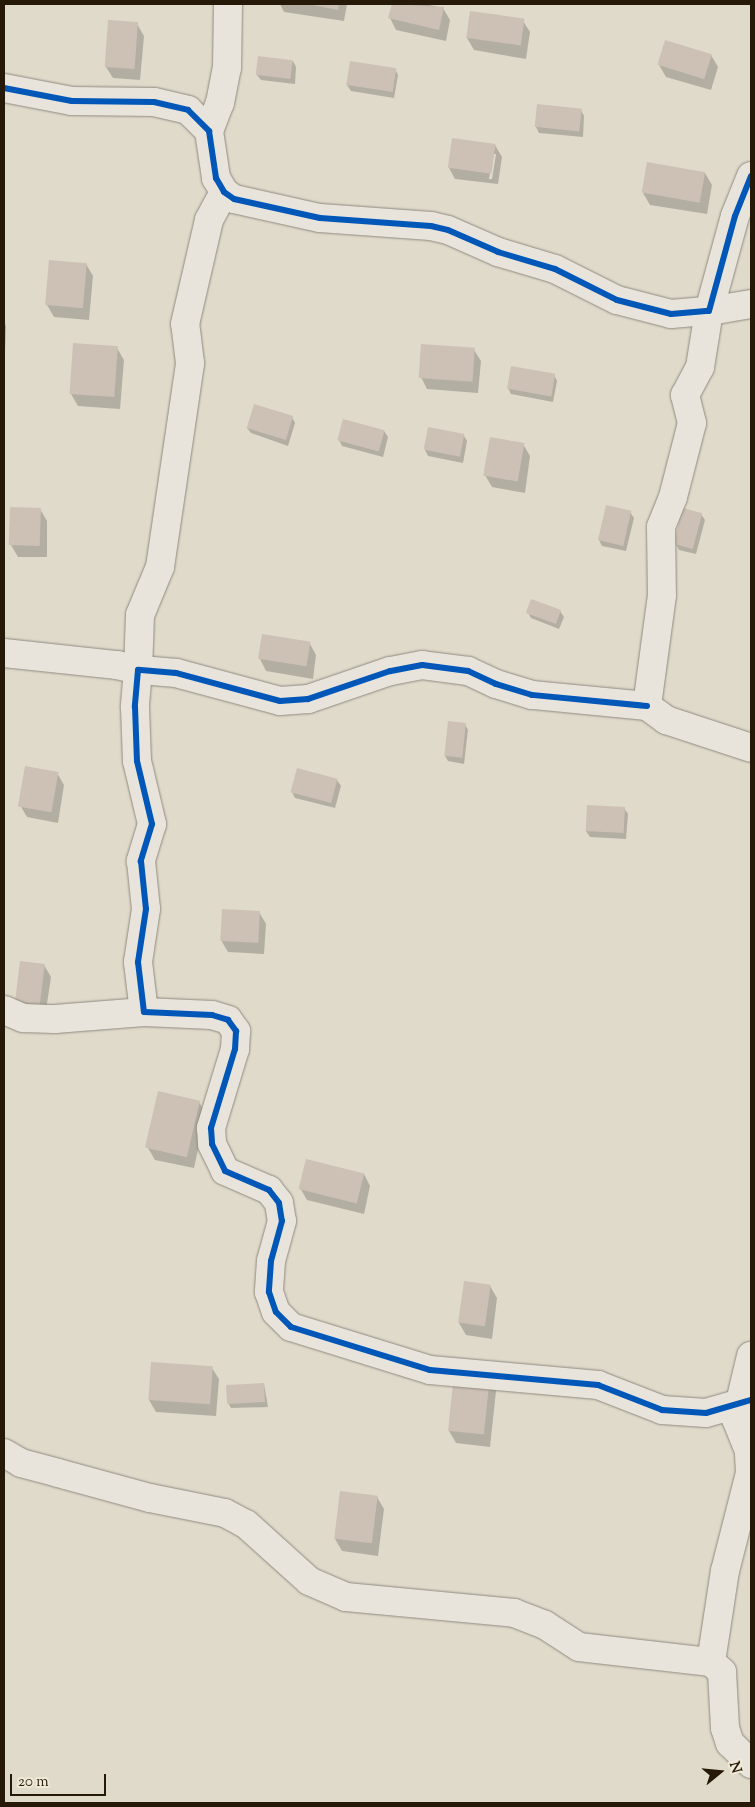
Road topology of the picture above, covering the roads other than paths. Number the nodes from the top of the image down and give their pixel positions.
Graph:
1 (228, 4) edge
2 (4, 88) edge
3 (220, 103) junction
4 (188, 110) junction
5 (208, 131) junction
6 (751, 176) edge
7 (224, 192) junction
8 (751, 304) edge
9 (709, 311) junction
10 (4, 653) edge
11 (138, 670) junction
12 (647, 706) junction
13 (751, 748) edge
14 (4, 1010) edge
15 (144, 1012) junction
16 (751, 1356) edge
17 (745, 1402) edge
18 (4, 1453) edge
19 (711, 1662) junction
20 (751, 1764) edge

1 - 3 street
2 - 4 street
3 - 4 street
3 - 5 street
4 - 5 street
5 - 7 street
6 - 9 street
7 - 9 street
7 - 11 street
8 - 9 street
9 - 12 street
10 - 11 street
11 - 12 street
11 - 15 street
12 - 13 street
14 - 15 street
15 - 17 street
16 - 17 street
17 - 19 street
18 - 19 street
19 - 20 street

